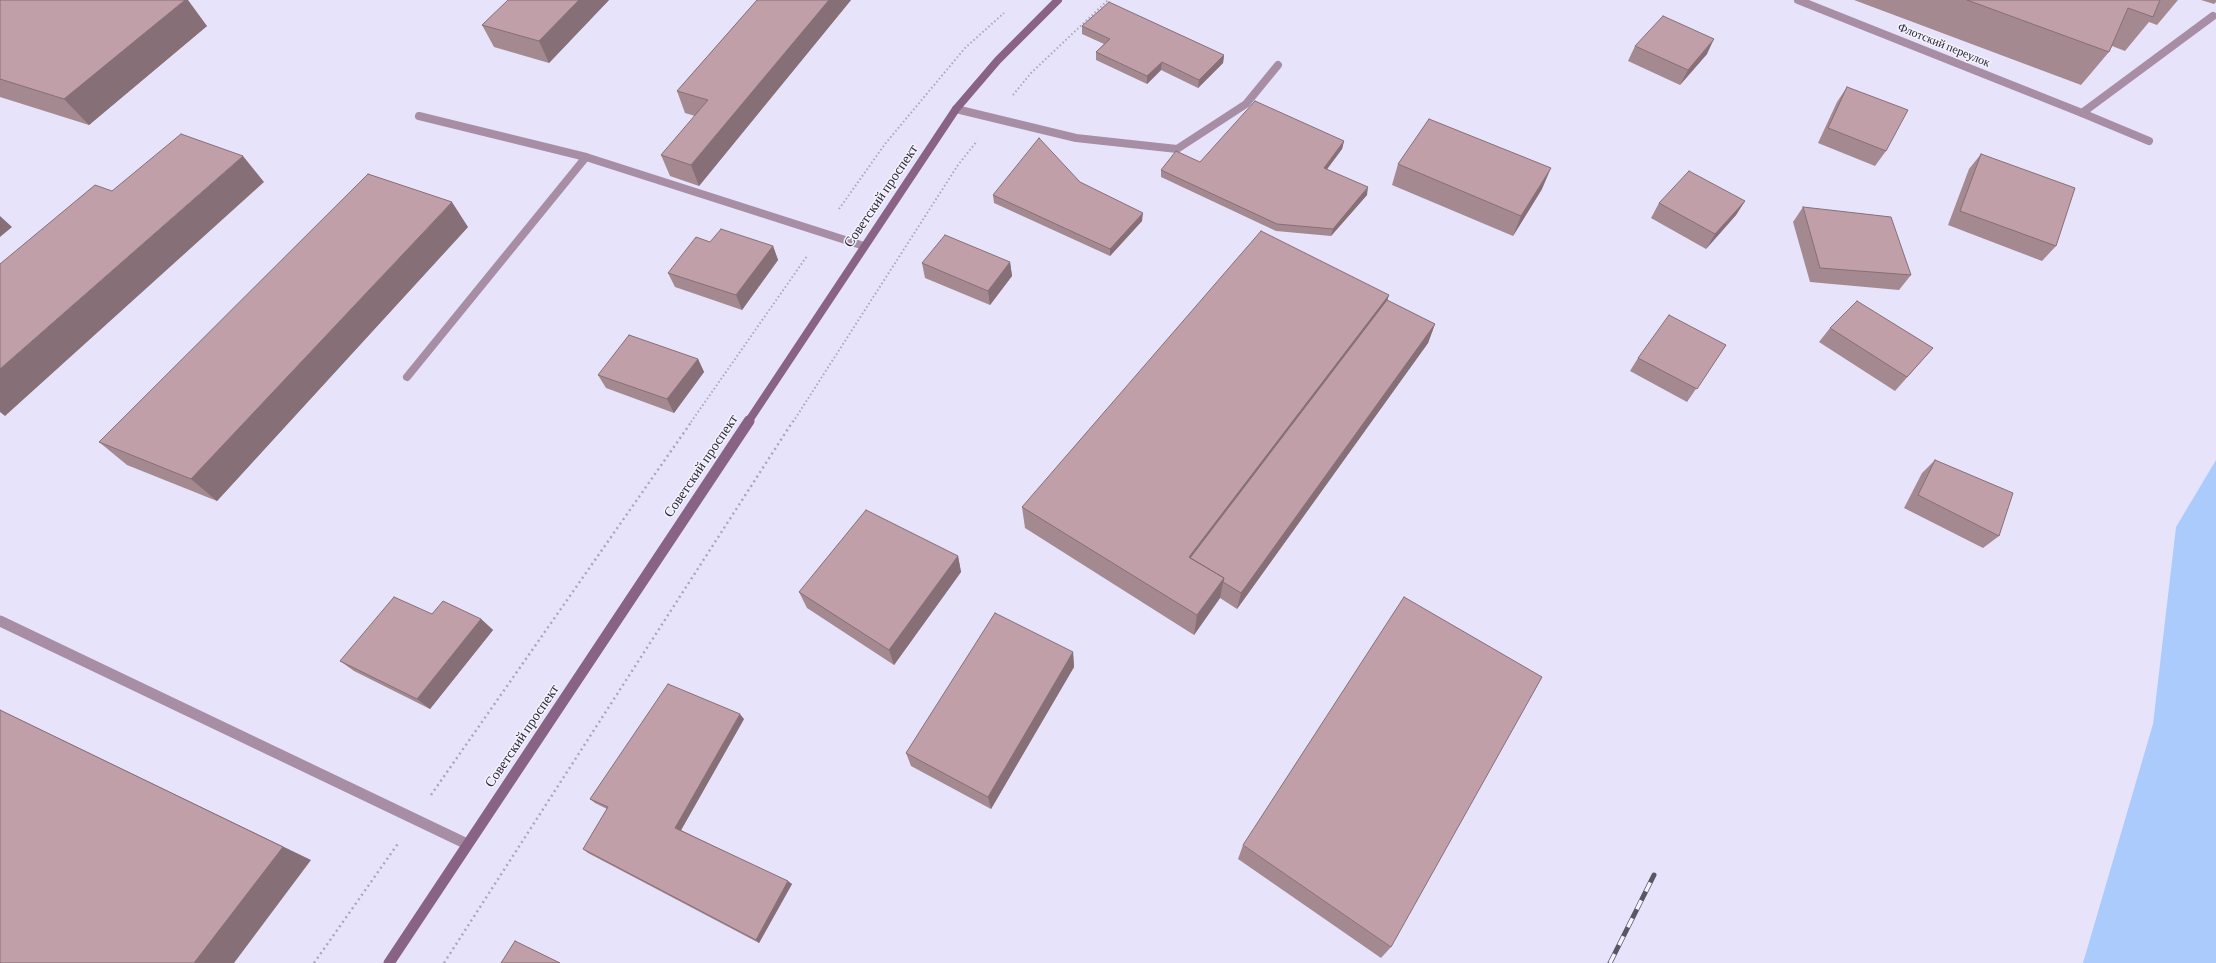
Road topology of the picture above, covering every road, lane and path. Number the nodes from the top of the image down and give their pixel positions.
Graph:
1 (1058, 0) edge
2 (1108, 0) edge
3 (1798, 0) edge
4 (1006, 11) dead end
5 (2213, 16) dead end
6 (1278, 66) dead end
7 (956, 109) junction
8 (2082, 113) junction
9 (419, 116) dead end
10 (995, 119) junction
11 (2149, 142) dead end
12 (586, 157) junction
13 (822, 234) junction
14 (864, 246) junction
15 (407, 377) dead end
16 (0, 621) edge
17 (416, 818) junction
18 (467, 844) junction
19 (314, 963) edge
20 (389, 963) edge
21 (444, 963) edge

1 - 7 street, Советский проспект
2 - 10 path
3 - 8 street, Флотский переулок
4 - 13 path
5 - 8 street
6 - 10 street
7 - 10 street
7 - 14 street, Советский проспект
8 - 11 street, Флотский переулок
9 - 12 street
10 - 21 path
12 - 13 street
12 - 15 street
13 - 14 street
13 - 17 path
14 - 18 street, Советский проспект
16 - 17 street
17 - 18 street
17 - 19 path
18 - 20 street, Советский проспект

